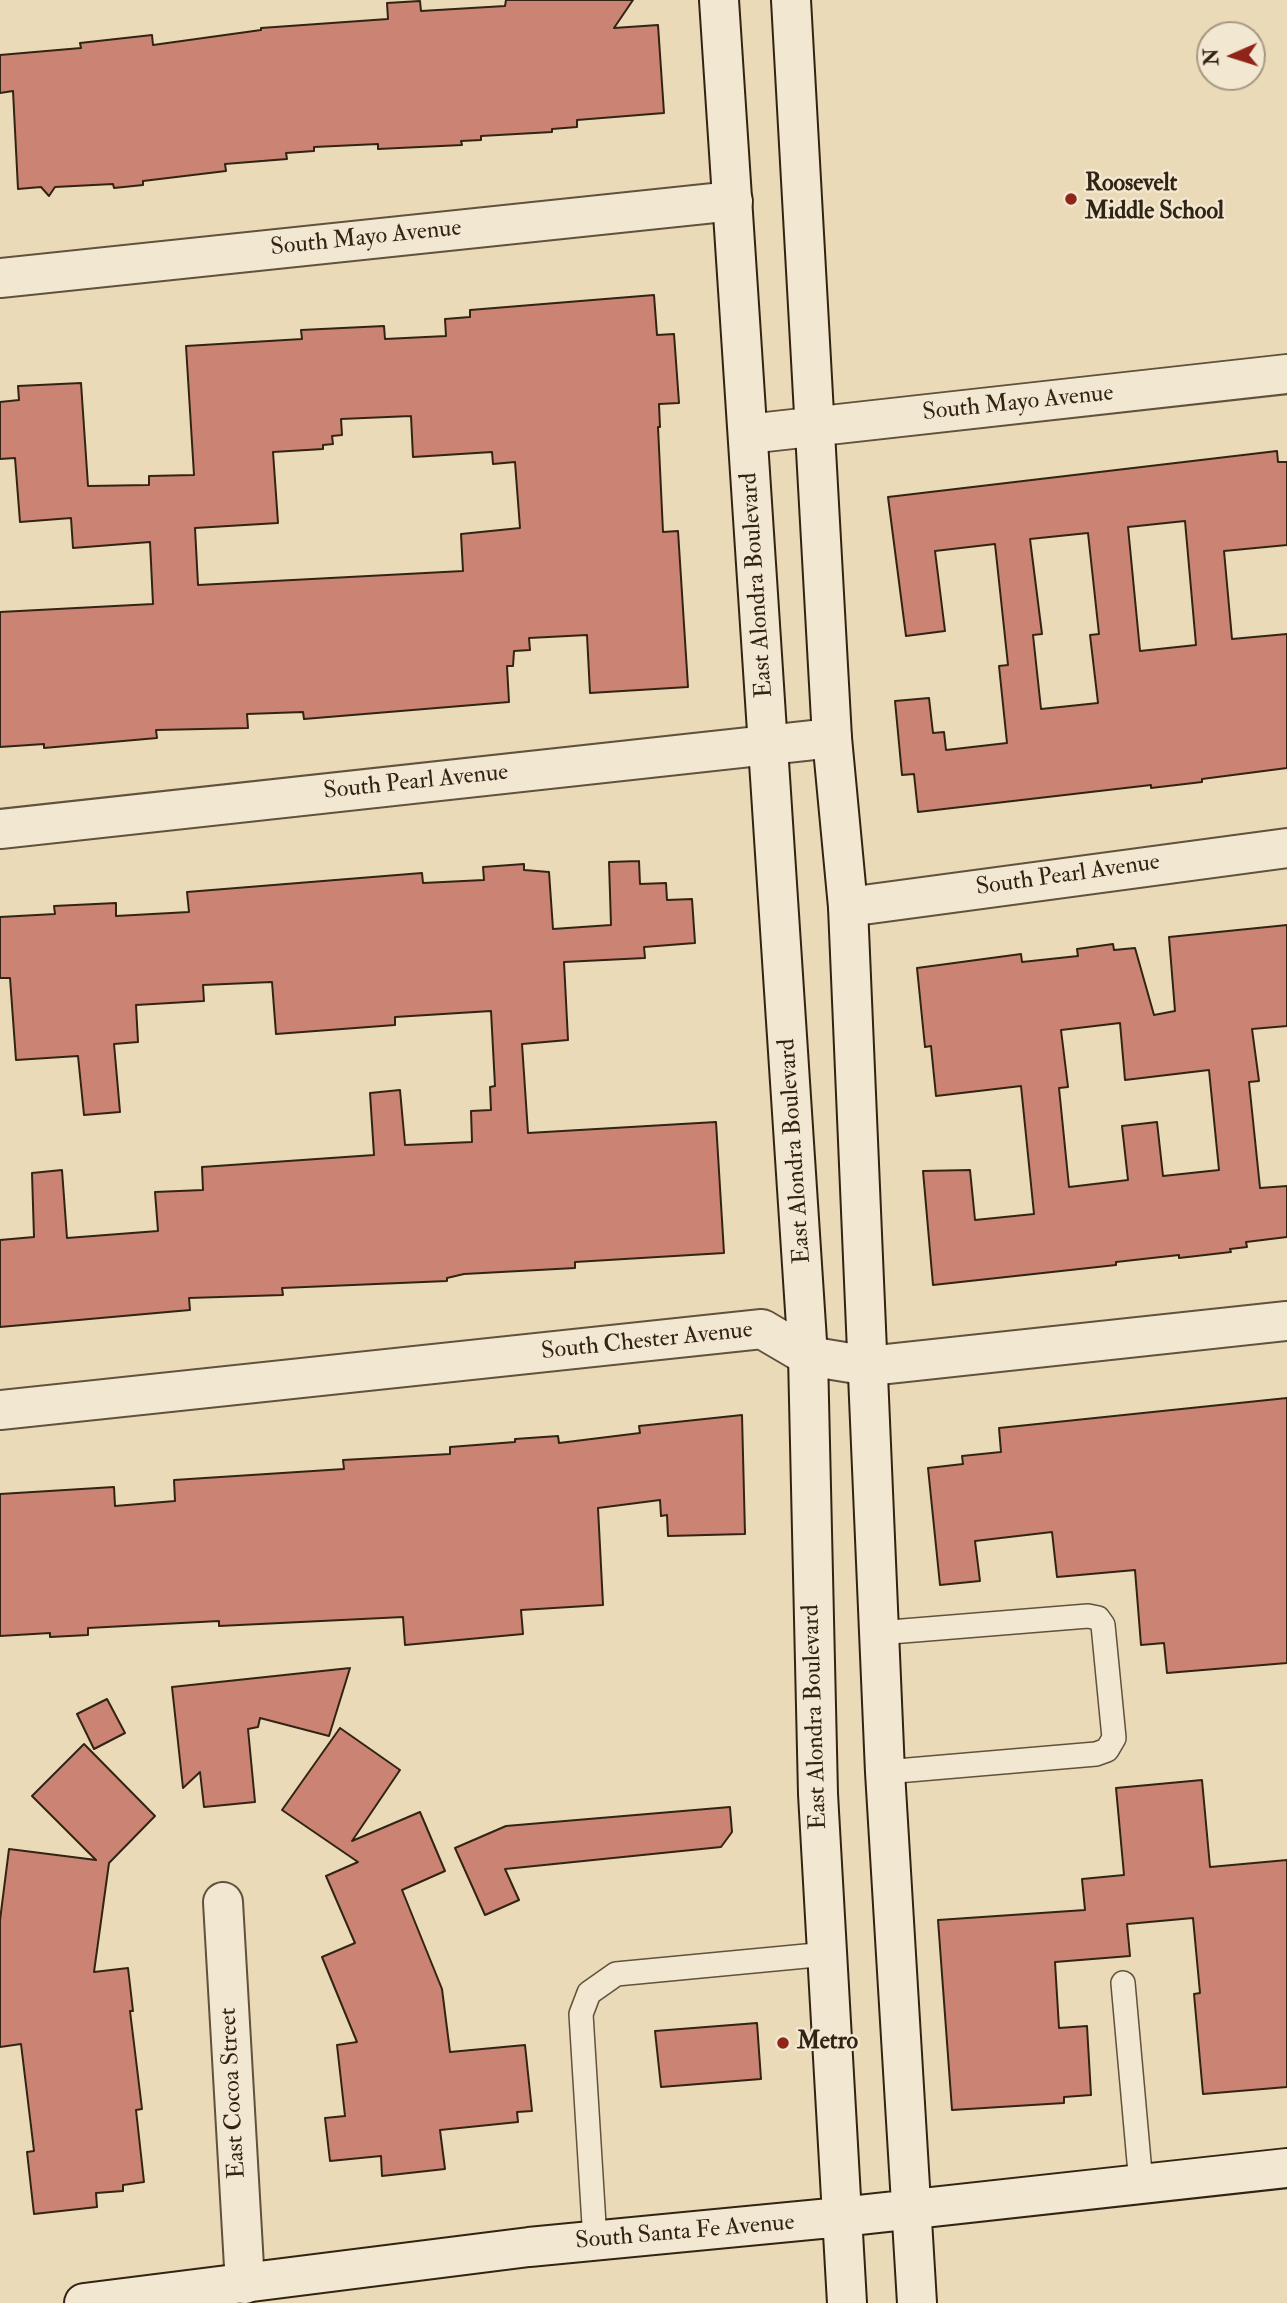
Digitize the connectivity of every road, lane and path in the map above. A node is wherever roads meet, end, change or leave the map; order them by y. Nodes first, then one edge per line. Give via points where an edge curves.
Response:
1 (719, 0) edge
2 (790, 0) edge
3 (733, 201) junction
4 (0, 278) edge
5 (1287, 374) edge
6 (814, 427) junction
7 (748, 434) junction
8 (832, 738) junction
9 (769, 744) junction
10 (0, 829) edge
11 (1287, 848) edge
12 (848, 907) junction
13 (1287, 1321) edge
14 (808, 1356) junction
15 (869, 1366) junction
16 (0, 1410) edge
17 (878, 1633) junction
18 (885, 1772) junction
19 (223, 1902) dead end
20 (827, 1954) junction
21 (1123, 1983) dead end
22 (1287, 2168) edge
23 (1141, 2185) junction
24 (912, 2210) junction
25 (841, 2217) junction
26 (595, 2241) junction
27 (245, 2284) junction
28 (177, 2298) edge
29 (84, 2303) edge
30 (847, 2303) edge
31 (917, 2303) edge

1 - 3 main road, East Alondra Boulevard
2 - 6 main road
3 - 4 main road, South Mayo Avenue
3 - 7 main road, East Alondra Boulevard
5 - 6 main road, South Mayo Avenue
6 - 7 main road, South Mayo Avenue
6 - 8 main road
7 - 9 main road, East Alondra Boulevard
8 - 9 main road, South Pearl Avenue
8 - 12 main road
9 - 10 main road, South Pearl Avenue
9 - 14 main road, East Alondra Boulevard
11 - 12 main road, South Pearl Avenue
12 - 15 main road
13 - 15 main road, South Chester Avenue
14 - 15 main road, South Chester Avenue
14 - 16 main road, South Chester Avenue via 762,1329
14 - 20 main road, East Alondra Boulevard via 814,1665
15 - 17 main road
17 - 18 main road
17 - 18 lane via 1098,1618 1103,1626 1114,1738 1107,1751 1096,1754
18 - 24 main road
19 - 27 main road, East Cocoa Street
20 - 25 main road, East Alondra Boulevard
20 - 26 lane via 616,1974 589,1993 581,2014
21 - 23 lane
22 - 23 main road, South Santa Fe Avenue
23 - 24 main road, South Santa Fe Avenue
24 - 25 main road, South Santa Fe Avenue
24 - 31 main road
25 - 26 main road, South Santa Fe Avenue
25 - 30 main road, East Alondra Boulevard
26 - 27 main road, South Santa Fe Avenue
27 - 28 main road, South Santa Fe Avenue
28 - 29 main road, South Santa Fe Avenue

